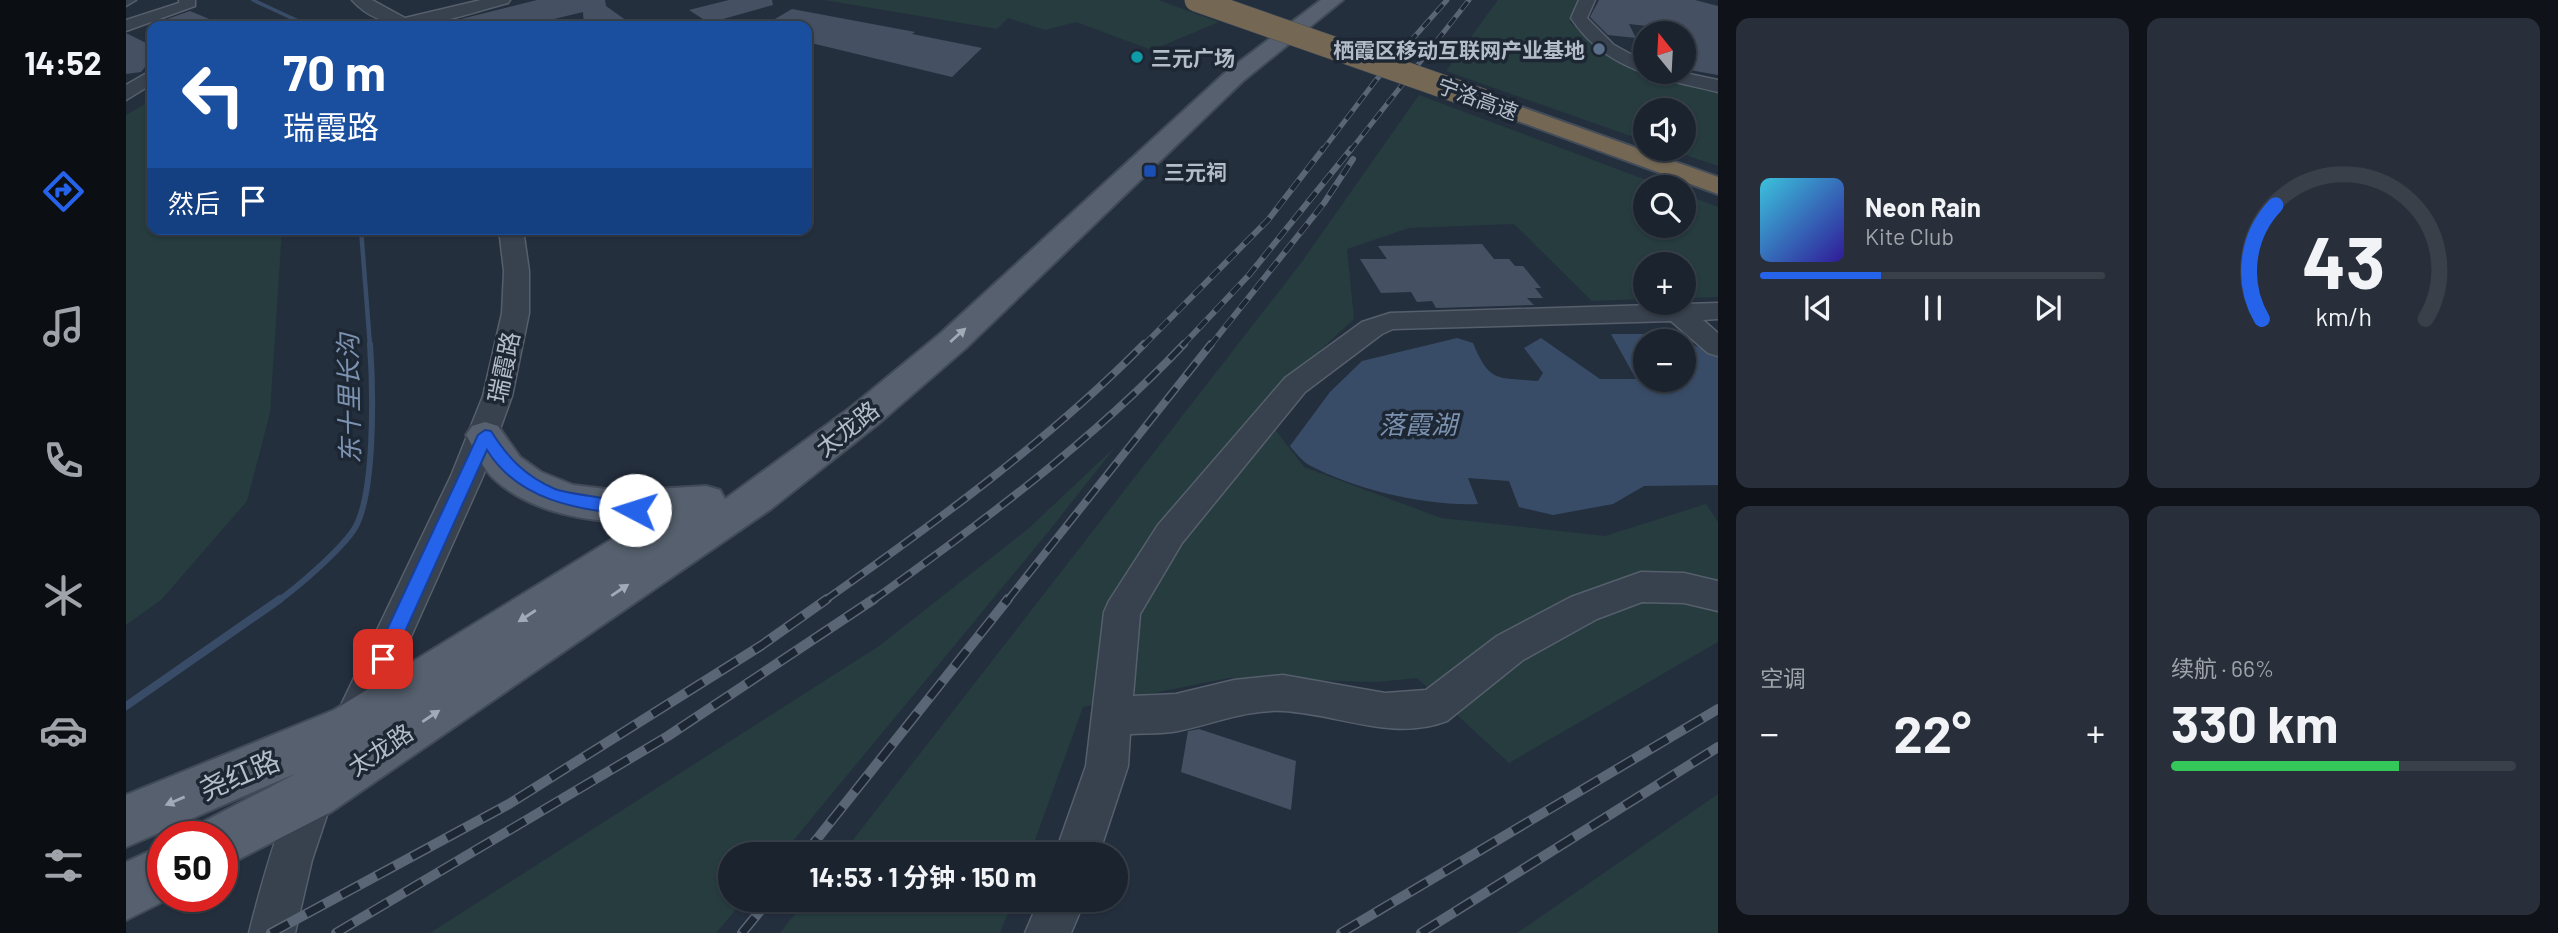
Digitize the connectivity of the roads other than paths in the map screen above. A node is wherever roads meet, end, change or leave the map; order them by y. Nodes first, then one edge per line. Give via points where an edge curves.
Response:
1 (187, 0) edge
2 (360, 0) edge
3 (502, 0) edge
4 (1196, 0) edge
5 (1219, 0) edge
6 (1311, 0) edge
7 (1334, 0) edge
8 (1587, 0) edge
9 (400, 21) edge
10 (418, 21) edge
11 (126, 26) edge
12 (147, 30) edge
13 (1633, 62) edge
14 (147, 79) edge
15 (1696, 81) edge
16 (1718, 86) edge
17 (126, 94) edge
18 (1488, 97) junction
19 (1718, 175) edge
20 (1718, 186) edge
21 (512, 235) edge
22 (1718, 311) edge
23 (1696, 312) edge
24 (1633, 314) edge
25 (1679, 315) edge
26 (1718, 347) edge
27 (485, 435) junction
28 (706, 501) junction
29 (1718, 596) edge
30 (1111, 716) junction
31 (351, 726) junction
32 (313, 794) junction
33 (126, 821) edge
34 (238, 834) edge
35 (1081, 842) edge
36 (147, 880) edge
37 (126, 891) edge
38 (1057, 912) edge
39 (272, 933) edge
40 (1048, 933) edge

1 - 11 street via 187,6
2 - 9 street
3 - 10 street
4 - 18 highway, 宁洛高速, bridge
5 - 18 highway, 宁洛高速
6 - 28 main road, 太龙路 via 1217,70 906,350 790,446
32 -> 7 main road, 太龙路 via 757,498 864,416 954,340 1236,76
8 - 13 street via 1579,18 1586,30
11 - 12 street
14 - 17 street
15 - 16 street
18 - 19 highway, 宁洛高速
18 - 20 highway, 宁洛高速
21 - 27 street, 瑞霞路 via 517,290 508,354
22 - 23 street
24 - 30 street via 1390,321 1372,328 1295,385 1170,534 1122,612
25 - 26 street
27 - 28 main road via 505,466 547,492 575,502 635,510
27 - 31 street, 瑞霞路
28 -> 31 main road, 太龙路
29 - 30 street via 1684,588 1641,587 1584,608 1510,648 1433,708 1385,711 1283,693 1234,698 1176,713
30 - 35 street via 1107,766
31 - 32 main road, 太龙路
31 -> 33 main road, 尧红路
32 - 34 main road, 尧红路
32 - 39 street, 太龙路
36 - 37 main road
38 - 40 street

